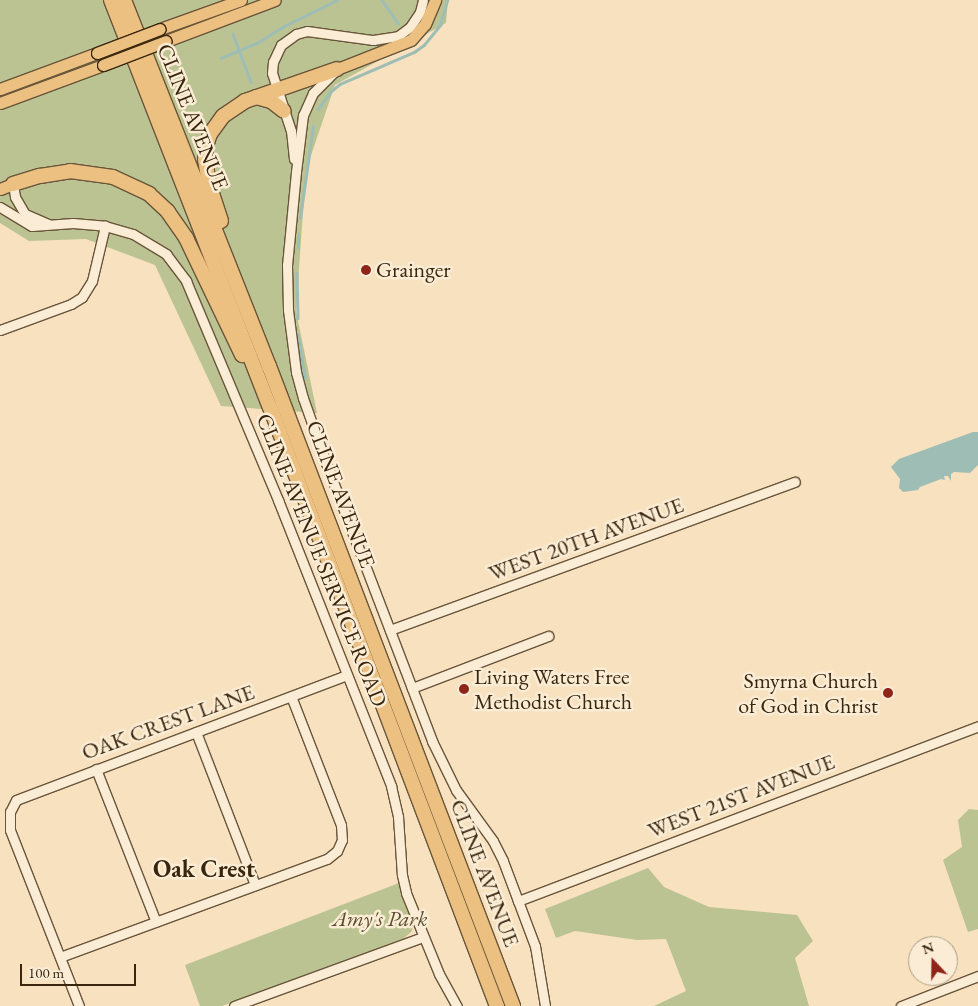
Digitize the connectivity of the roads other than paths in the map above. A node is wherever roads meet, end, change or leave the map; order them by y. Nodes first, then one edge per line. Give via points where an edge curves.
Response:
1 (111, 0) edge
2 (124, 0) edge
3 (241, 0) edge
4 (275, 0) edge
5 (423, 0) edge
6 (435, 0) edge
7 (337, 69) junction
8 (0, 89) edge
9 (277, 90) junction
10 (256, 97) junction
11 (0, 103) edge
12 (284, 111) junction
13 (296, 172) junction
14 (6, 187) edge
15 (0, 207) edge
16 (48, 224) junction
17 (106, 226) junction
18 (0, 330) edge
19 (269, 366) junction
20 (270, 407) junction
21 (795, 482) dead end
22 (390, 630) junction
23 (548, 636) dead end
24 (346, 675) junction
25 (412, 688) junction
26 (291, 696) junction
27 (978, 726) edge
28 (196, 732) junction
29 (96, 769) junction
30 (255, 885) junction
31 (518, 901) junction
32 (156, 922) junction
33 (423, 937) junction
34 (60, 957) junction
35 (978, 976) edge
36 (79, 1006) edge
37 (234, 1006) edge
38 (457, 1006) edge
39 (497, 1006) edge
40 (513, 1006) edge
41 (545, 1006) edge
42 (900, 1006) edge

1 - 20 highway, CLINE AVENUE
2 - 19 highway, CLINE AVENUE
3 - 8 main road, bridge
4 - 11 main road, bridge
5 - 9 street, CLINE AVENUE via 420,12 410,27 398,36 373,40 306,31 288,38 272,62
6 - 7 main road, CLINE AVENUE via 426,24 411,40
7 - 9 highway
7 - 13 street, CLINE AVENUE via 314,93 303,115
9 - 10 highway
9 - 12 street, CLINE AVENUE
10 - 12 highway via 271,101
10 - 19 highway via 223,116 210,134 205,160 209,184
12 - 13 street, CLINE AVENUE via 291,131
13 - 22 street, CLINE AVENUE via 287,274 296,372 302,398
14 - 16 street, CLINE AVENUE SERVICE ROAD via 25,214
14 - 20 highway via 70,171 114,177 149,194 168,212 186,238
15 - 16 street, CLINE AVENUE SERVICE ROAD via 32,226
16 - 17 street, CLINE AVENUE SERVICE ROAD
17 - 18 street via 92,281 82,297
17 - 24 street, CLINE AVENUE SERVICE ROAD via 133,234 155,246 178,268 186,281 278,500
19 - 40 highway, CLINE AVENUE
20 - 39 highway, CLINE AVENUE
21 - 22 street, WEST 20TH AVENUE
22 - 25 street, CLINE AVENUE
23 - 25 street
24 - 26 street, OAK CREST LANE
24 - 33 street, CLINE AVENUE SERVICE ROAD via 396,803 402,875
25 - 31 street, CLINE AVENUE via 449,777 495,844
26 - 28 street, OAK CREST LANE
26 - 30 street via 342,832 339,846 327,859
27 - 31 street, WEST 21ST AVENUE
28 - 29 street, OAK CREST LANE
28 - 30 street
29 - 32 street
29 - 34 street, OAK CREST LANE via 23,796 16,800 10,812 10,830
30 - 32 street
31 - 41 street, CLINE AVENUE via 537,953
32 - 34 street
33 - 37 street
33 - 38 street, CLINE AVENUE SERVICE ROAD via 445,988
34 - 36 street
35 - 42 street

